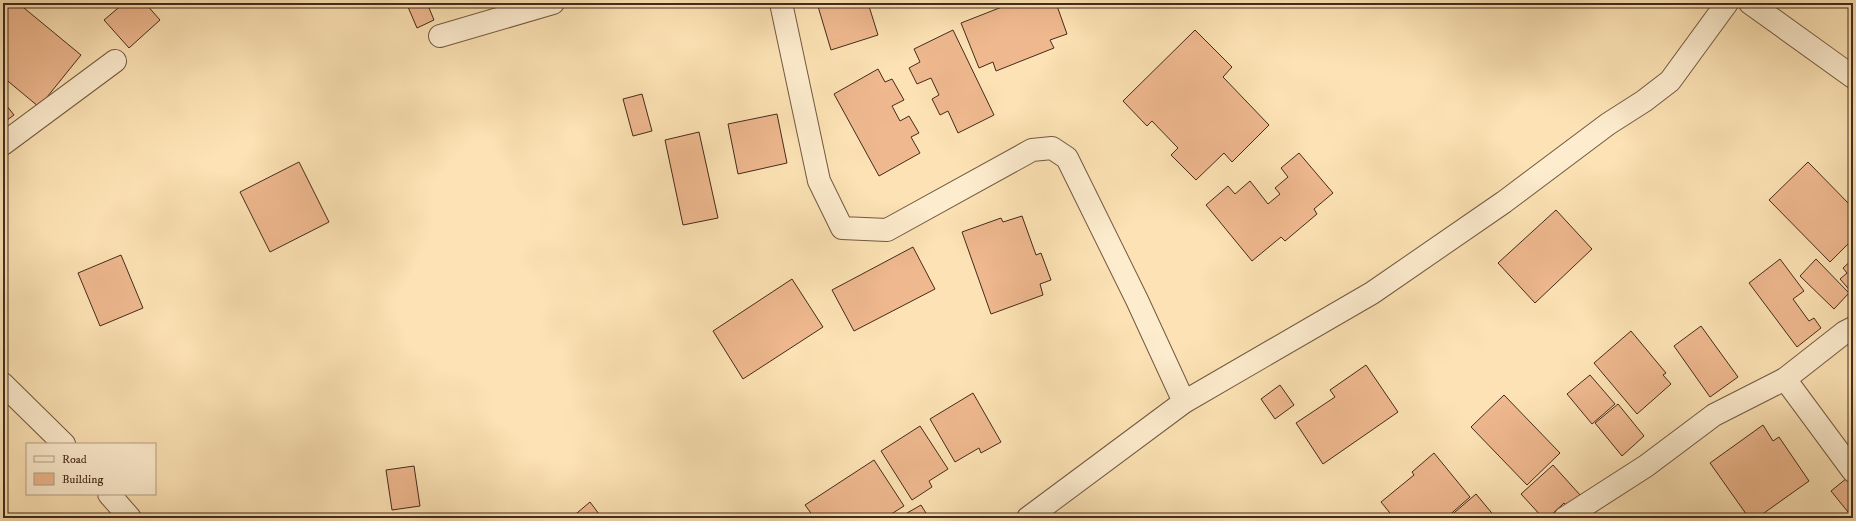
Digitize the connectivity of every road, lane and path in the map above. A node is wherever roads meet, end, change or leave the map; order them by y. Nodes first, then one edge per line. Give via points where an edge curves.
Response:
1 (553, 3) edge
2 (780, 3) edge
3 (1726, 3) edge
4 (1750, 3) edge
5 (440, 36) dead end
6 (115, 61) dead end
7 (1853, 77) edge
8 (3, 144) edge
9 (1853, 328) edge
10 (1785, 379) junction
11 (3, 384) edge
12 (1184, 402) junction
13 (63, 443) edge
14 (1853, 470) edge
15 (110, 495) edge
16 (130, 518) edge
17 (1028, 518) edge
18 (1565, 518) edge

1 - 5 street
2 - 12 street via 819,180 842,228 887,230 1032,150 1052,148 1067,158
3 - 12 street via 1670,81 1644,101 1372,293
4 - 7 street
6 - 8 street
9 - 10 street
10 - 14 street
10 - 18 street via 1714,415 1646,466
11 - 13 street
12 - 17 street
15 - 16 street

